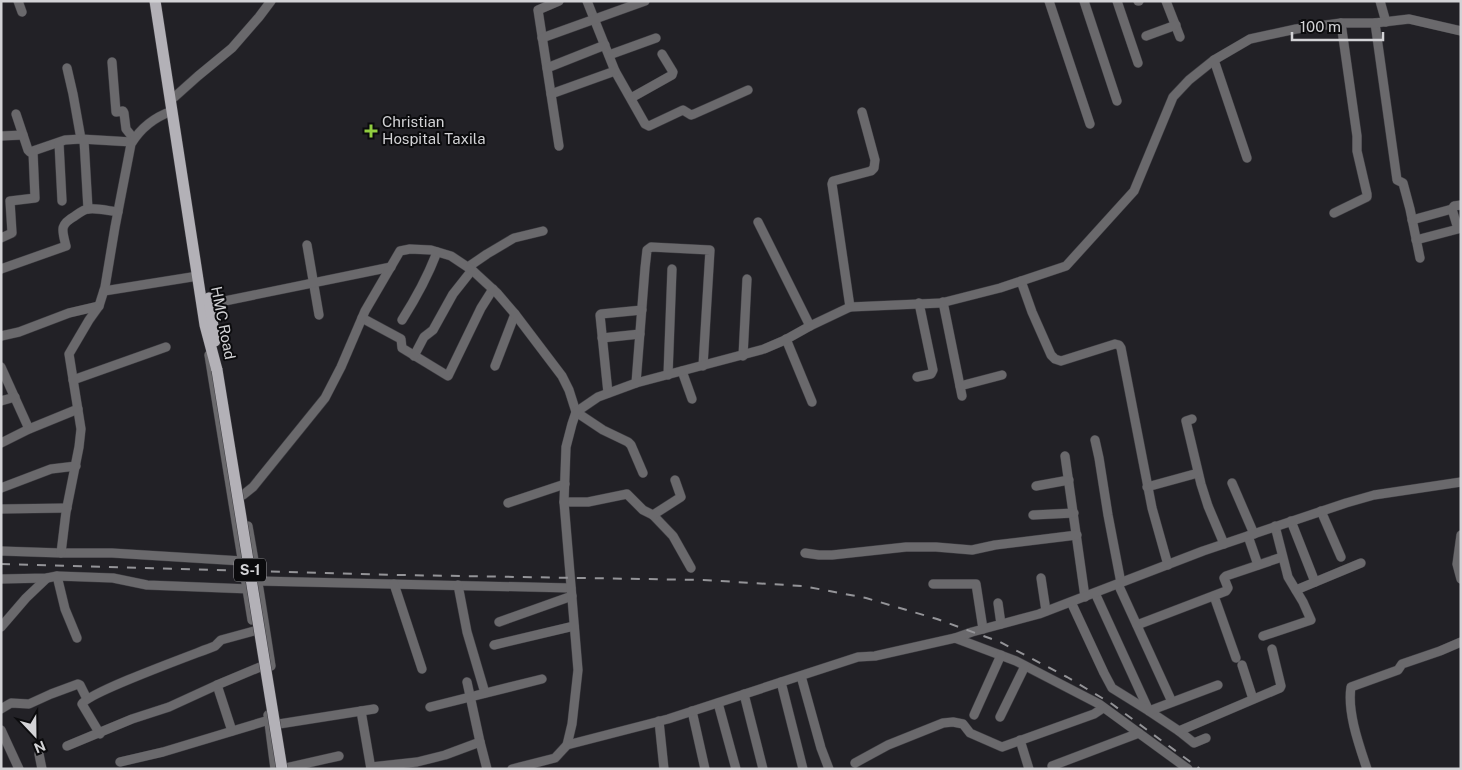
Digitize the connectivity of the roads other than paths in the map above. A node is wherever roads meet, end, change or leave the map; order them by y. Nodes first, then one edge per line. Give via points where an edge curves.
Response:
1 (155, 1) edge
2 (162, 1) edge
3 (271, 1) edge
4 (559, 1) edge
5 (587, 1) edge
6 (646, 1) edge
7 (1049, 1) edge
8 (1084, 1) edge
9 (1117, 1) edge
10 (1166, 1) edge
11 (1380, 1) edge
12 (594, 20) junction
13 (1386, 22) junction
14 (1341, 23) junction
15 (1375, 23) junction
16 (1176, 25) junction
17 (1461, 31) edge
18 (1146, 36) dead end
19 (1180, 37) dead end
20 (542, 38) junction
21 (656, 38) dead end
22 (605, 45) junction
23 (662, 54) dead end
24 (609, 55) junction
25 (1214, 60) junction
26 (112, 62) dead end
27 (1138, 63) dead end
28 (67, 68) dead end
29 (547, 68) junction
30 (615, 71) junction
31 (748, 90) dead end
32 (551, 94) junction
33 (631, 98) junction
34 (1117, 101) dead end
35 (173, 102) junction
36 (862, 112) dead end
37 (16, 114) dead end
38 (1090, 124) dead end
39 (23, 135) junction
40 (1, 136) edge
41 (83, 140) junction
42 (133, 141) junction
43 (59, 143) junction
44 (559, 146) dead end
45 (33, 152) junction
46 (1247, 158) dead end
47 (62, 201) dead end
48 (1456, 207) edge
49 (88, 209) junction
50 (118, 212) junction
51 (1334, 213) dead end
52 (1412, 220) junction
53 (758, 222) dead end
54 (543, 231) dead end
55 (1, 238) edge
56 (1416, 240) junction
57 (307, 245) dead end
58 (437, 252) junction
59 (1420, 258) dead end
60 (391, 267) junction
61 (1, 269) edge
62 (470, 269) junction
63 (672, 269) dead end
64 (198, 276) junction
65 (747, 279) dead end
66 (1021, 281) junction
67 (313, 282) junction
68 (493, 289) junction
69 (104, 291) junction
70 (943, 302) junction
71 (210, 304) junction
72 (918, 304) junction
73 (99, 306) junction
74 (850, 307) junction
75 (642, 310) junction
76 (515, 314) junction
77 (319, 315) dead end
78 (362, 318) junction
79 (402, 320) dead end
80 (209, 324) junction
81 (810, 326) junction
82 (640, 334) junction
83 (1, 336) edge
84 (602, 338) junction
85 (786, 339) junction
86 (166, 347) dead end
87 (414, 356) junction
88 (743, 356) junction
89 (495, 366) dead end
90 (704, 366) junction
91 (1, 368) edge
92 (682, 371) junction
93 (668, 375) junction
94 (1002, 375) dead end
95 (917, 376) dead end
96 (73, 380) junction
97 (636, 383) junction
98 (960, 386) junction
99 (608, 393) junction
100 (962, 396) dead end
101 (16, 397) junction
102 (692, 399) dead end
103 (1, 401) edge
104 (812, 402) dead end
105 (78, 409) junction
106 (576, 412) junction
107 (1192, 418) dead end
108 (29, 429) junction
109 (1095, 440) dead end
110 (1, 443) edge
111 (1066, 456) dead end
112 (76, 466) junction
113 (643, 473) dead end
114 (1198, 473) junction
115 (675, 480) dead end
116 (1069, 480) junction
117 (1461, 482) edge
118 (1232, 483) dead end
119 (565, 484) junction
120 (1036, 486) dead end
121 (1147, 487) junction
122 (1, 488) edge
123 (243, 495) junction
124 (564, 502) junction
125 (508, 503) dead end
126 (67, 508) junction
127 (1, 509) edge
128 (1321, 511) junction
129 (1074, 513) junction
130 (653, 515) junction
131 (1033, 515) dead end
132 (1291, 521) junction
133 (1275, 526) junction
134 (1077, 535) junction
135 (1251, 535) junction
136 (1461, 535) edge
137 (1224, 544) junction
138 (1460, 545) edge
139 (1, 551) edge
140 (61, 553) junction
141 (805, 553) dead end
142 (1282, 557) junction
143 (1341, 557) dead end
144 (242, 561) junction
145 (1361, 563) dead end
146 (1168, 565) junction
147 (1258, 565) junction
148 (691, 568) dead end
149 (57, 576) junction
150 (47, 578) junction
151 (1041, 578) dead end
152 (1, 579) edge
153 (1461, 579) edge
154 (1314, 582) junction
155 (394, 584) junction
156 (933, 584) dead end
157 (1119, 584) junction
158 (259, 585) junction
159 (458, 585) junction
160 (246, 588) junction
161 (1296, 590) junction
162 (571, 592) junction
163 (1094, 593) junction
164 (1214, 596) junction
165 (1085, 597) junction
166 (1071, 602) junction
167 (998, 603) dead end
168 (1046, 611) junction
169 (499, 622) dead end
170 (1001, 624) junction
171 (1137, 625) junction
172 (574, 626) junction
173 (1, 627) edge
174 (982, 629) junction
175 (254, 631) junction
176 (1263, 636) dead end
177 (77, 638) dead end
178 (955, 638) junction
179 (1461, 642) edge
180 (494, 645) dead end
181 (1272, 649) dead end
182 (1000, 655) junction
183 (1025, 666) junction
184 (260, 667) junction
185 (422, 669) dead end
186 (801, 676) junction
187 (542, 680) dead end
188 (467, 682) dead end
189 (781, 682) junction
190 (217, 685) junction
191 (1218, 685) dead end
192 (485, 694) junction
193 (744, 694) junction
194 (471, 698) junction
195 (87, 699) junction
196 (1253, 699) junction
197 (1172, 702) junction
198 (718, 703) junction
199 (430, 707) dead end
200 (1, 708) edge
201 (1103, 708) junction
202 (374, 709) dead end
203 (360, 711) junction
204 (692, 711) junction
205 (1149, 711) junction
206 (974, 716) dead end
207 (1000, 717) dead end
208 (268, 720) junction
209 (660, 721) junction
210 (279, 724) junction
211 (1, 730) edge
212 (232, 731) junction
213 (1179, 731) junction
214 (1139, 733) junction
215 (100, 734) junction
216 (1206, 738) dead end
217 (1020, 740) junction
218 (480, 742) junction
219 (567, 745) junction
220 (68, 746) dead end
221 (38, 754) dead end
222 (339, 756) dead end
223 (120, 762) dead end
224 (855, 763) dead end
225 (1052, 766) dead end
226 (528, 767) edge
227 (284, 768) edge
228 (371, 768) edge
229 (19, 769) edge
230 (42, 769) edge
231 (275, 769) edge
232 (487, 769) edge
233 (512, 769) edge
234 (664, 769) edge
235 (705, 769) edge
236 (736, 769) edge
237 (763, 769) edge
238 (803, 769) edge
239 (829, 769) edge
240 (1029, 769) edge
241 (1188, 769) edge
242 (1367, 769) edge

1 - 35 main road, HMC Road / S-1
2 - 35 main road, HMC Road / S-1
3 - 35 street via 232,48
4 - 20 street via 538,10
5 - 12 street
6 - 12 street
7 - 38 street
8 - 34 street
9 - 27 street
10 - 16 street
11 - 13 street
12 - 20 street
12 - 22 street
13 - 15 street
13 - 17 street via 1408,19
14 - 15 street
14 - 25 street via 1250,39
14 - 51 street via 1357,151 1367,194
15 - 52 street via 1397,180 1403,183
16 - 18 street
16 - 19 street
20 - 29 street
21 - 24 street
22 - 24 street
22 - 29 street
23 - 33 street via 672,75
24 - 30 street
25 - 46 street
25 - 66 street via 1173,97 1134,191 1066,266
26 - 42 street via 116,112 123,111 126,129
28 - 41 street
29 - 32 street
30 - 32 street
30 - 33 street
31 - 33 street via 694,114 683,110 649,126 642,120
32 - 44 street
35 - 42 street
35 - 64 main road, HMC Road / S-1
35 - 71 main road, HMC Road / S-1
36 - 74 street via 875,160 874,168 832,184
37 - 39 street
39 - 40 street
39 - 45 street via 28,150
41 - 42 street
41 - 43 street
41 - 49 street
42 - 50 street
43 - 45 street
43 - 47 street
45 - 55 street via 35,198 10,201 12,233
48 - 52 street
48 - 56 street via 1458,229
49 - 50 street
49 - 61 street via 66,220 62,228 66,246
50 - 69 street
52 - 56 street
53 - 81 street
54 - 62 street via 514,238
56 - 59 street
57 - 67 street
58 - 60 street via 400,251
58 - 62 street via 451,256
58 - 79 street
60 - 67 street
60 - 78 street
62 - 68 street
62 - 87 street
63 - 93 street
64 - 69 street
64 - 80 main road, HMC Road / S-1
65 - 88 street
66 - 70 street
66 - 121 street via 1055,359 1061,361 1119,345
67 - 71 street
67 - 77 street
68 - 76 street
68 - 87 street via 448,376
69 - 73 street
70 - 72 street
70 - 98 street
71 - 80 main road, HMC Road / S-1
72 - 74 street
72 - 95 street via 933,370 932,374
73 - 83 street
73 - 96 street via 69,354
74 - 81 street
75 - 82 street
75 - 84 street via 600,315
75 - 90 street via 647,250 651,247 710,250
76 - 89 street
76 - 106 street via 562,376
78 - 87 street via 401,339 402,348
78 - 123 street via 325,398
80 - 123 street
80 - 144 street via 211,373
80 - 227 main road, HMC Road / S-1, bridge
81 - 85 street
82 - 84 street
82 - 97 street
84 - 99 street
85 - 88 street
85 - 104 street
86 - 96 street
88 - 90 street
90 - 92 street
91 - 101 street
92 - 93 street
92 - 102 street
93 - 97 street
94 - 98 street
96 - 105 street
97 - 99 street
98 - 100 street
99 - 106 street
101 - 103 street
101 - 108 street
105 - 108 street
105 - 112 street via 81,429
106 - 113 street via 632,445
106 - 119 street via 566,447
107 - 114 street via 1186,421
108 - 110 street
109 - 157 street
111 - 116 street
112 - 122 street via 51,469
112 - 126 street
114 - 121 street
114 - 137 street
115 - 130 street via 681,497
116 - 120 street
116 - 129 street
117 - 128 street via 1374,495
118 - 135 street
119 - 124 street
119 - 125 street
121 - 146 street
123 - 158 street
124 - 130 street via 588,502 627,494
124 - 162 street
126 - 127 street
126 - 140 street
128 - 132 street
128 - 143 street
129 - 131 street
129 - 134 street
130 - 148 street via 673,536
132 - 133 street
132 - 154 street
133 - 135 street
133 - 142 street
134 - 141 street via 972,550 906,547 832,555
134 - 165 street
135 - 137 street
135 - 147 street
136 - 138 street
137 - 146 street
138 - 153 street via 1457,564
139 - 140 street
140 - 144 street
142 - 147 street
142 - 161 street
144 - 160 street
145 - 154 street
146 - 157 street
147 - 164 street via 1226,576 1228,590
149 - 150 street
149 - 160 street via 113,578 147,585
149 - 177 street via 65,609
150 - 152 street
150 - 173 street
151 - 168 street
154 - 161 street
155 - 158 street
155 - 159 street
155 - 185 street
156 - 174 street via 976,584
157 - 163 street
157 - 171 street
158 - 160 street
158 - 210 street
159 - 162 street
159 - 192 street via 467,632
160 - 175 street
161 - 176 street via 1311,620
162 - 169 street
162 - 172 street
163 - 165 street
163 - 205 street
164 - 171 street
164 - 196 street
165 - 166 street
166 - 168 street
166 - 205 street via 1112,688
167 - 170 street
168 - 170 street
170 - 174 street
171 - 197 street
172 - 180 street
172 - 219 street via 578,670
174 - 178 street
175 - 184 street
175 - 195 street via 221,640 215,646
178 - 182 street
178 - 186 street via 858,658
179 - 242 street via 1351,687 1352,714
181 - 196 street via 1281,686
182 - 183 street
182 - 206 street
183 - 201 street
183 - 207 street
184 - 190 street
184 - 208 street
186 - 189 street
186 - 239 street
187 - 192 street
188 - 194 street
189 - 193 street
189 - 238 street
190 - 212 street
190 - 215 street
191 - 197 street
192 - 194 street
193 - 198 street
193 - 237 street
194 - 199 street
194 - 218 street
195 - 200 street via 78,684 29,704 11,704
195 - 215 street via 82,704
196 - 213 street
197 - 205 street
198 - 204 street
198 - 236 street
201 - 214 street
201 - 217 street
202 - 203 street
203 - 210 street
203 - 228 street
204 - 209 street
204 - 235 street
205 - 213 street
208 - 212 street
208 - 231 street
209 - 219 street
209 - 234 street
210 - 227 street
211 - 229 street
212 - 223 street
213 - 216 street via 1194,743
214 - 225 street
214 - 241 street
215 - 220 street
217 - 224 street via 1002,746 970,733 963,724 944,722
217 - 240 street
218 - 228 street via 416,762
218 - 232 street
219 - 226 street via 555,758
221 - 230 street
222 - 227 street
226 - 233 street

